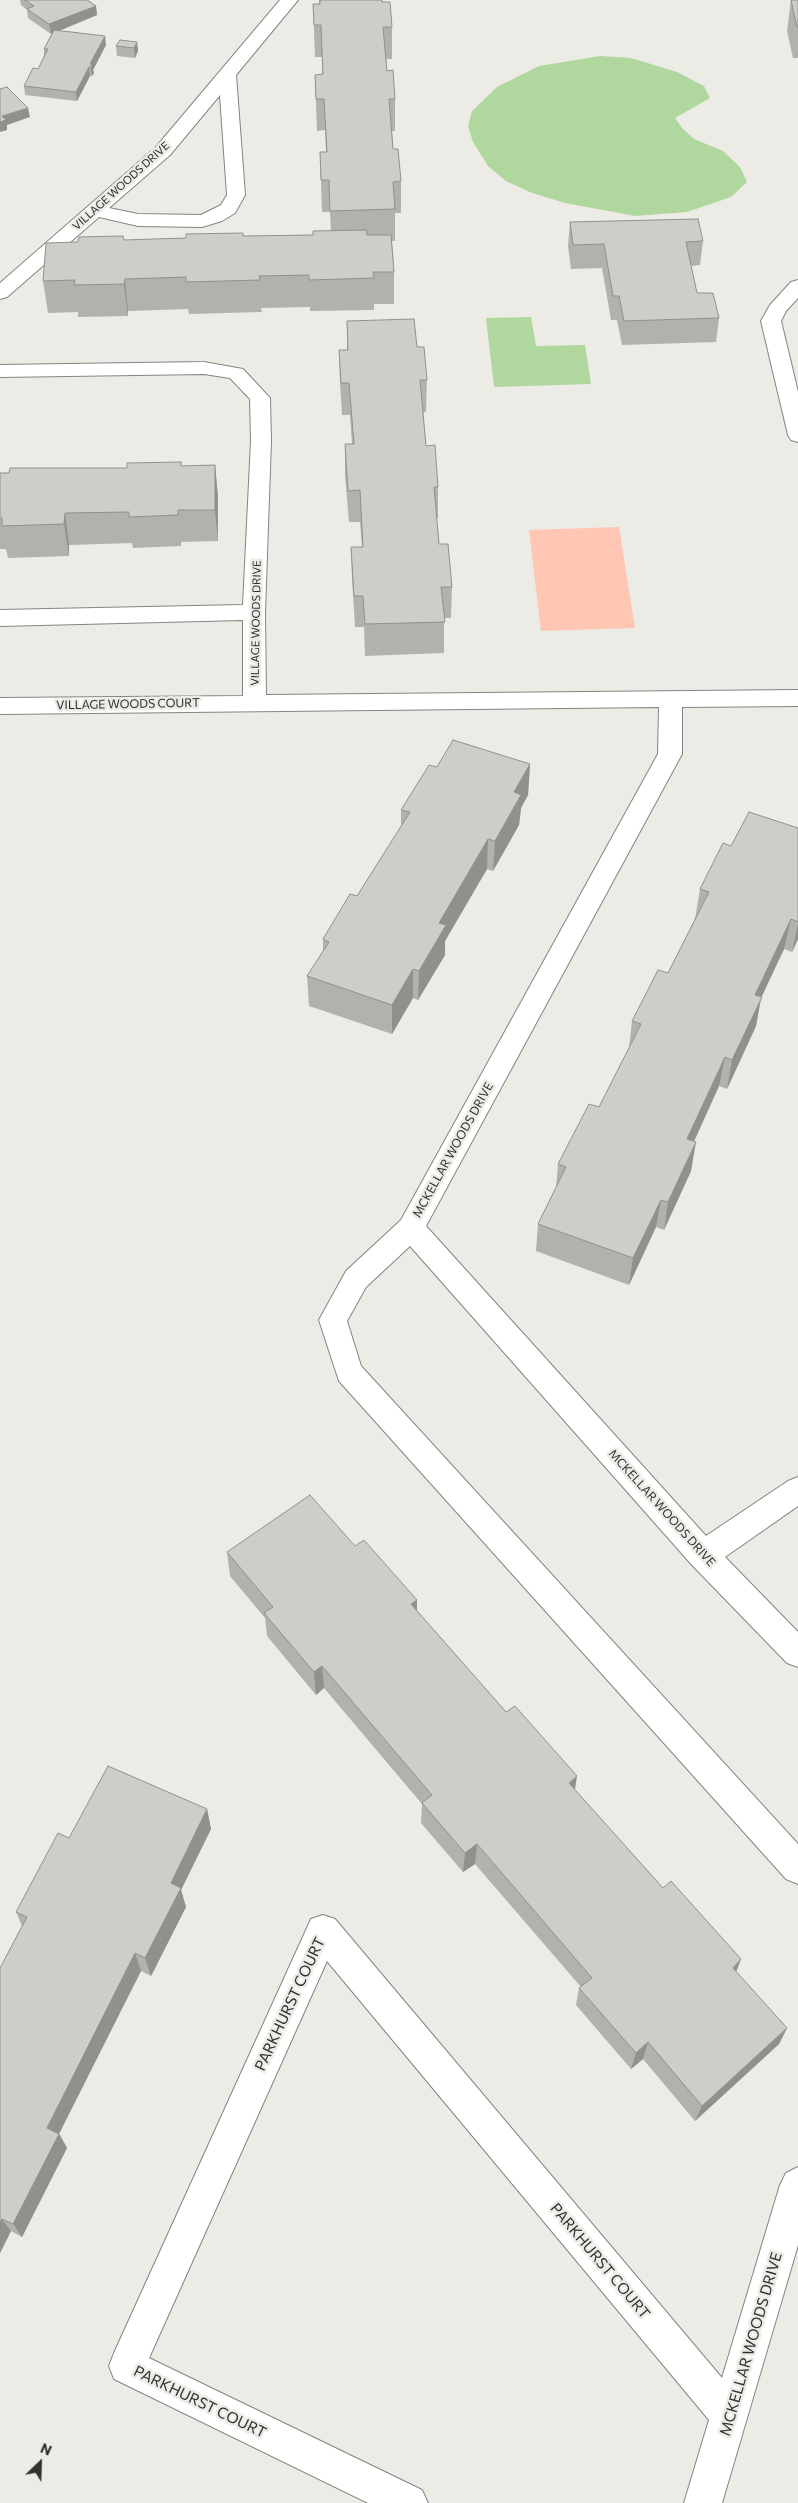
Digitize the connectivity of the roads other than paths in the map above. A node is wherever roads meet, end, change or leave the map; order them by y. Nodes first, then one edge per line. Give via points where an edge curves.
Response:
1 (289, 0) edge
2 (227, 74) junction
3 (95, 210) junction
4 (798, 286) edge
5 (0, 293) edge
6 (798, 306) edge
7 (777, 309) junction
8 (0, 371) edge
9 (798, 435) edge
10 (254, 612) junction
11 (0, 618) edge
12 (798, 698) edge
13 (671, 699) junction
14 (256, 702) junction
15 (0, 706) edge
16 (411, 1228) junction
17 (798, 1490) edge
18 (704, 1555) junction
19 (798, 1653) edge
20 (798, 1868) edge
21 (798, 2185) edge
22 (730, 2416) junction
23 (409, 2503) edge
24 (703, 2503) edge

1 - 2 street, VILLAGE WOODS DRIVE
2 - 3 street, VILLAGE WOODS DRIVE via 163,151
2 - 3 street via 236,195 228,209 202,221 138,220
3 - 5 street, VILLAGE WOODS DRIVE
4 - 7 street
6 - 7 street
7 - 9 street via 771,320
8 - 10 street, VILLAGE WOODS DRIVE via 204,368 236,374 260,398
10 - 11 street
10 - 14 street, VILLAGE WOODS DRIVE
12 - 13 street
13 - 14 street, VILLAGE WOODS DRIVE
13 - 16 street, MCKELLAR WOODS DRIVE via 670,754
14 - 15 street, VILLAGE WOODS COURT
16 - 18 street, MCKELLAR WOODS DRIVE
16 - 20 street via 356,1279 333,1320 350,1372
17 - 18 street
18 - 19 street, MCKELLAR WOODS DRIVE
21 - 22 street, MCKELLAR WOODS DRIVE
22 - 23 street, PARKHURST COURT via 322,1931 127,2366
22 - 24 street, MCKELLAR WOODS DRIVE

